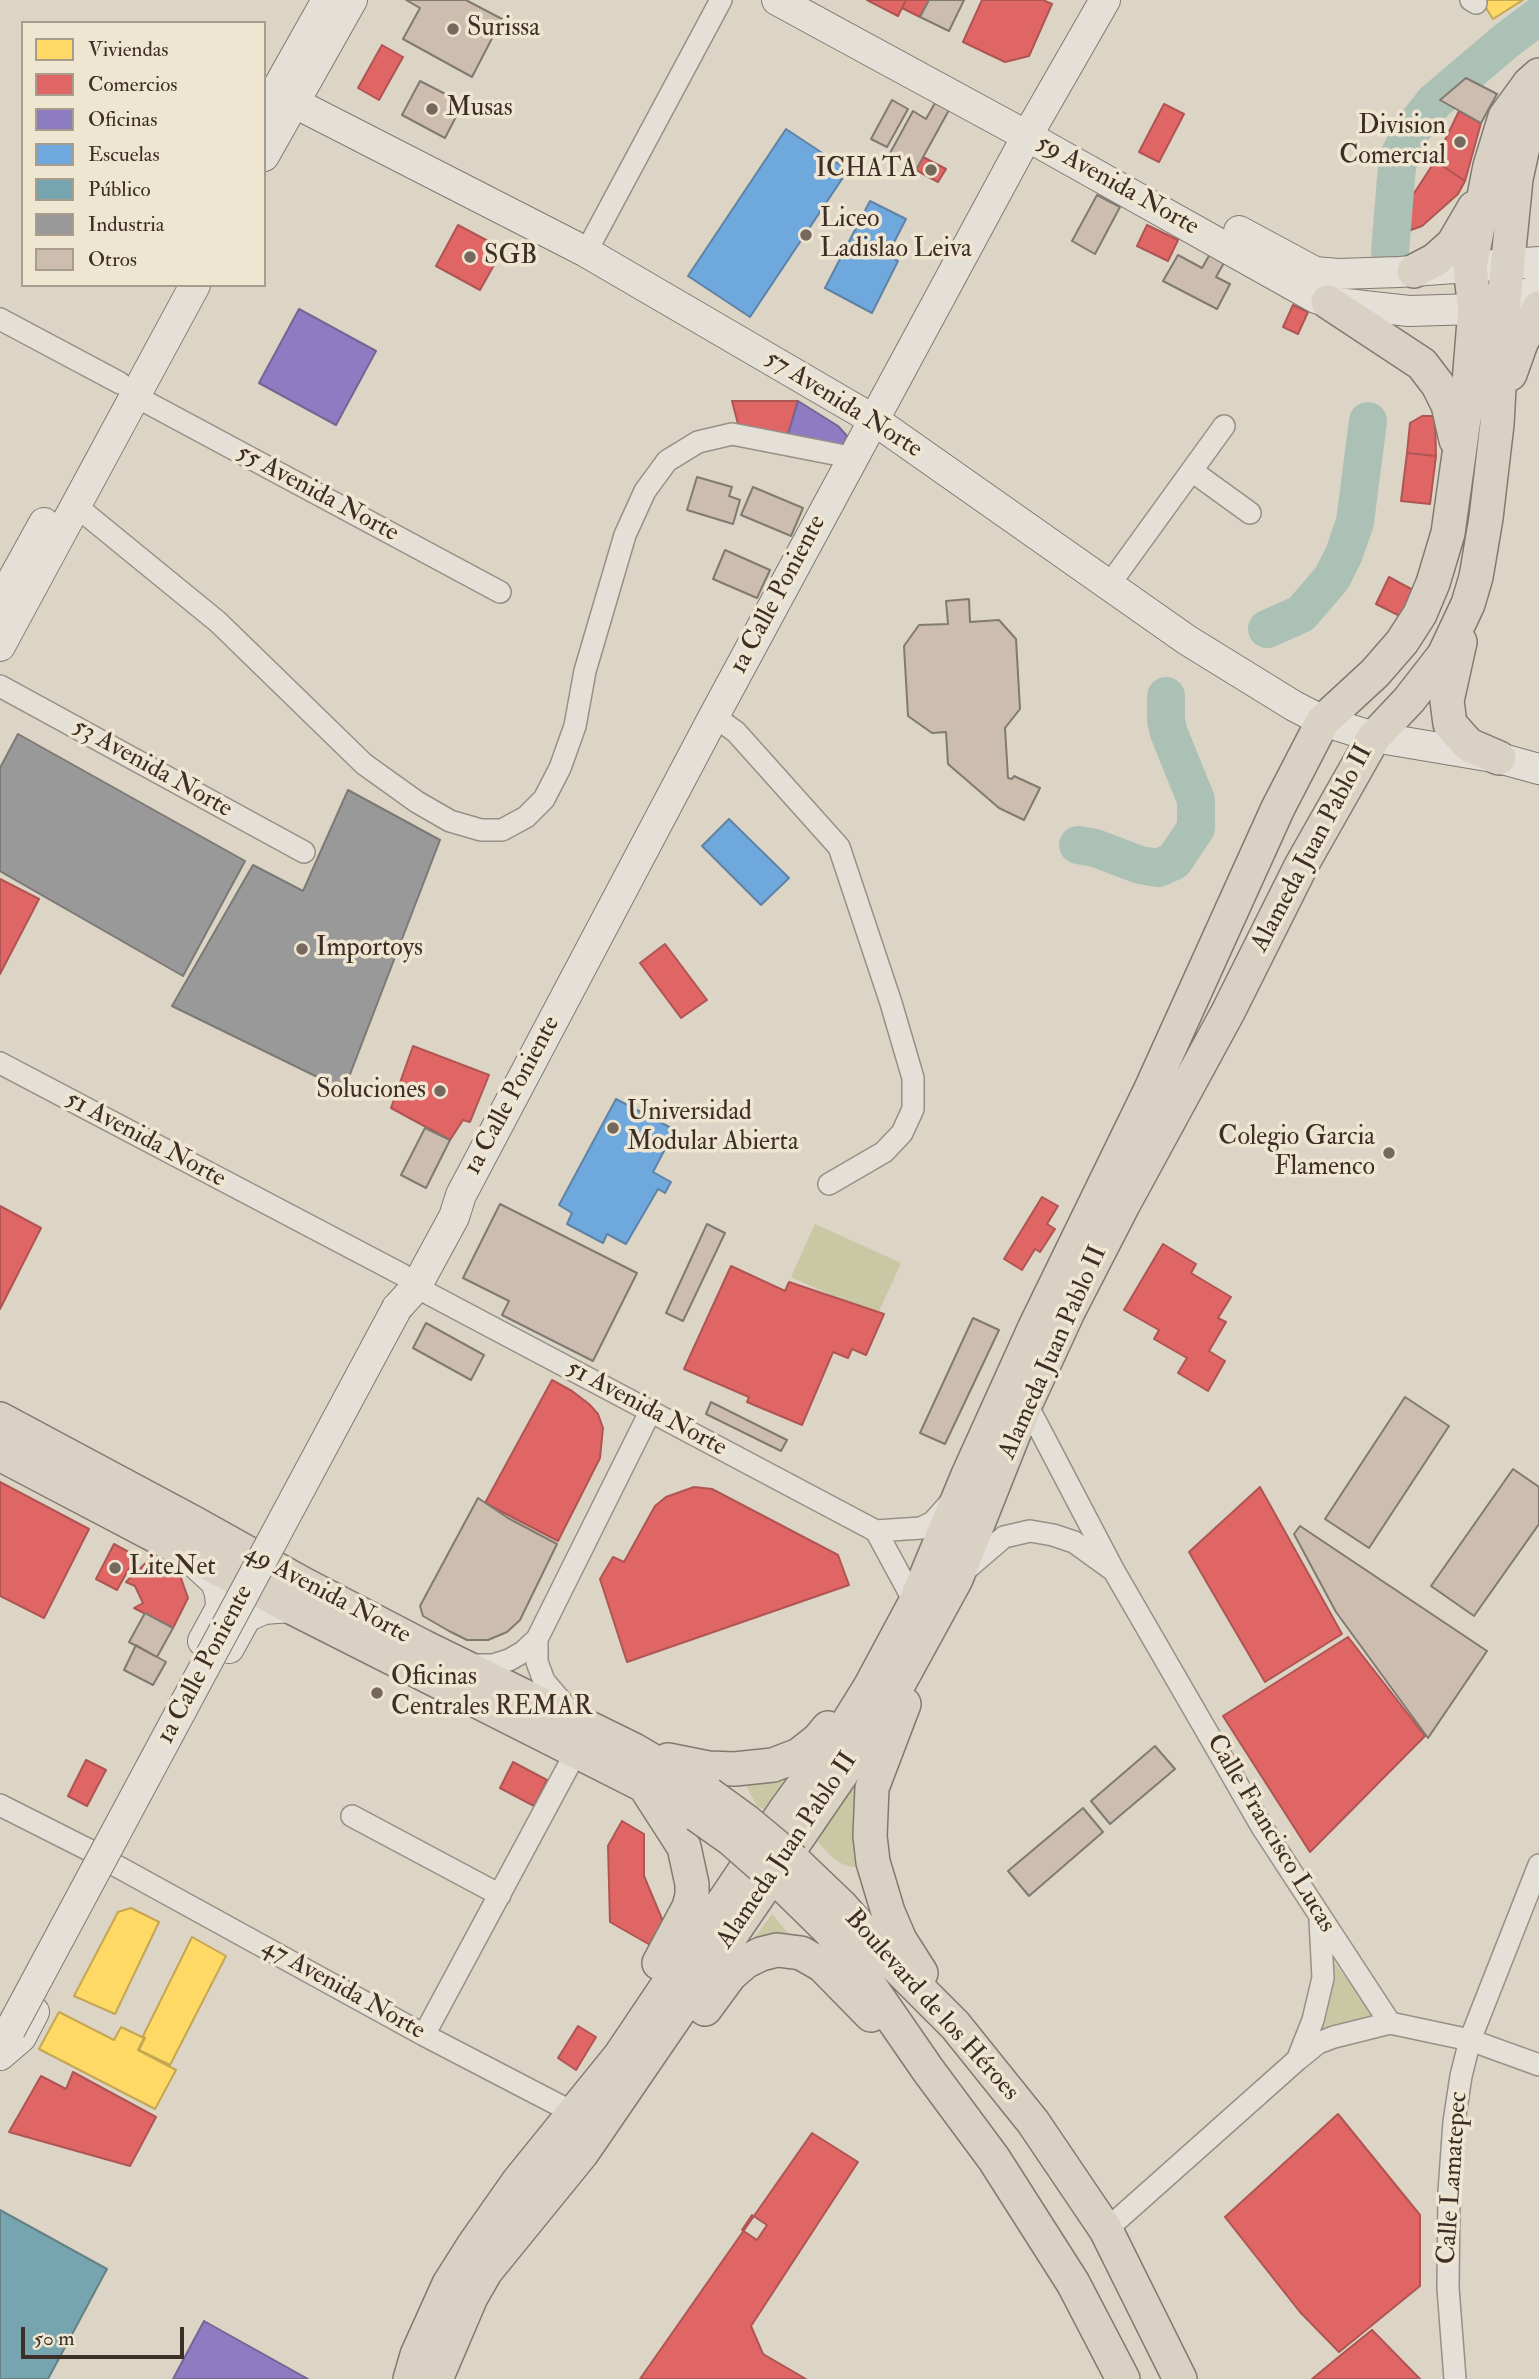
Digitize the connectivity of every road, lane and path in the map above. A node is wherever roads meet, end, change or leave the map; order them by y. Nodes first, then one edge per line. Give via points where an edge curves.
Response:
1 (327, 0) edge
2 (352, 0) edge
3 (721, 0) edge
4 (777, 0) edge
5 (811, 0) edge
6 (1105, 0) edge
7 (1539, 75) edge
8 (293, 103) junction
9 (266, 108) edge
10 (1539, 113) edge
11 (1031, 128) junction
12 (266, 152) edge
13 (1503, 173) junction
14 (1539, 206) edge
15 (586, 252) junction
16 (1524, 262) edge
17 (1470, 267) junction
18 (1414, 271) junction
19 (171, 287) edge
20 (194, 287) edge
21 (1539, 290) edge
22 (1328, 302) junction
23 (1490, 304) junction
24 (1539, 309) edge
25 (0, 318) edge
26 (127, 390) junction
27 (874, 420) junction
28 (1497, 424) junction
29 (1224, 426) dead end
30 (1460, 454) junction
31 (855, 458) junction
32 (1192, 471) junction
33 (76, 506) junction
34 (1250, 513) dead end
35 (1109, 585) junction
36 (500, 592) dead end
37 (0, 603) edge
38 (1468, 604) junction
39 (0, 646) edge
40 (0, 687) edge
41 (714, 716) junction
42 (1324, 721) junction
43 (1374, 737) junction
44 (1499, 758) junction
45 (1539, 769) edge
46 (304, 852) dead end
47 (0, 1063) edge
48 (829, 1184) dead end
49 (405, 1290) junction
50 (1026, 1403) junction
51 (650, 1412) junction
52 (0, 1419) edge
53 (0, 1454) edge
54 (962, 1489) junction
55 (876, 1531) junction
56 (189, 1537) junction
57 (273, 1539) junction
58 (1114, 1571) junction
59 (956, 1578) junction
60 (297, 1595) junction
61 (915, 1603) junction
62 (233, 1612) junction
63 (537, 1639) junction
64 (462, 1665) junction
65 (586, 1742) junction
66 (634, 1750) junction
67 (645, 1786) junction
68 (0, 1805) edge
69 (703, 1805) junction
70 (352, 1816) dead end
71 (102, 1858) junction
72 (1539, 1866) edge
73 (787, 1871) joint
74 (499, 1895) junction
75 (1320, 1919) junction
76 (865, 1953) junction
77 (1390, 2023) junction
78 (955, 2025) junction
79 (424, 2035) junction
80 (2, 2038) edge
81 (1470, 2040) junction
82 (1297, 2060) junction
83 (1539, 2065) edge
84 (928, 2070) junction
85 (595, 2087) junction
86 (574, 2113) junction
87 (582, 2153) junction
88 (1107, 2230) junction
89 (410, 2379) edge
90 (436, 2379) edge
91 (1123, 2379) edge
92 (1180, 2379) edge
93 (1455, 2379) edge

1 - 9 street
2 - 8 street
3 - 15 street
4 - 11 street, 59 Avenida Norte
5 - 11 street, 59 Avenida Norte
6 - 11 street, 1a Calle Poniente
7 - 13 main road via 1505,117
8 - 12 street
8 - 15 street, 57 Avenida Norte
10 - 13 main road
11 - 18 street, 59 Avenida Norte via 1315,272
11 - 22 street, 59 Avenida Norte
11 - 27 street, 1a Calle Poniente
13 - 14 main road
13 - 16 main road, Alameda Juan Pablo II
13 - 17 main road, Alameda Juan Pablo II
13 - 18 main road via 1453,244
15 - 27 street, 57 Avenida Norte
16 - 17 street, 59 Avenida Norte
16 - 23 main road, Alameda Juan Pablo II
17 - 18 street, 59 Avenida Norte
17 - 23 main road, Alameda Juan Pablo II
19 - 26 street
20 - 26 street
21 - 23 street, 59 Avenida Norte
22 - 23 street, 59 Avenida Norte via 1409,311
22 - 30 main road via 1422,364 1448,405
23 - 28 main road, Alameda Juan Pablo II
23 - 30 main road, Alameda Juan Pablo II via 1469,383
24 - 28 main road via 1510,372
25 - 26 street, 55 Avenida Norte
26 - 33 street
26 - 36 street, 55 Avenida Norte
26 - 37 street
27 - 31 street, 1a Calle Poniente
27 - 35 street, 57 Avenida Norte
28 - 38 main road, Alameda Juan Pablo II via 1486,518
29 - 32 street
30 - 42 main road, Alameda Juan Pablo II via 1448,533 1420,614 1375,673
31 - 33 street via 732,434 698,442 667,461 645,491 625,535 560,768 544,799 526,817 502,830 481,830 450,821 364,764 218,622
31 - 41 street, 1a Calle Poniente
32 - 34 street
32 - 35 street
33 - 39 street
35 - 42 street, 57 Avenida Norte via 1186,640
38 - 43 main road, Alameda Juan Pablo II via 1444,655
38 - 44 main road via 1447,701 1450,724 1469,745
40 - 46 street, 53 Avenida Norte
41 - 48 street via 736,732 839,847 913,1078 913,1109 902,1133 884,1152
41 - 49 street, 1a Calle Poniente via 461,1195 454,1217
42 - 43 street, 57 Avenida Norte
42 - 54 main road, Alameda Juan Pablo II via 1279,807
43 - 44 street, 57 Avenida Norte
43 - 50 main road, Alameda Juan Pablo II via 1123,1205
44 - 45 street, 57 Avenida Norte
47 - 49 street, 51 Avenida Norte
49 - 51 street, 51 Avenida Norte
49 - 57 street, 1a Calle Poniente via 408,1314
49 - 80 street, 1a Calle Poniente, bridge
50 - 58 street, Calle Francisco Lucas
50 - 59 main road, Alameda Juan Pablo II
51 - 55 street, 51 Avenida Norte
51 - 63 street
52 - 56 main road, 49 Avenida Norte
53 - 56 main road, 49 Avenida Norte
54 - 55 street via 933,1522 921,1528
54 - 61 main road, Alameda Juan Pablo II
55 - 61 street
56 - 57 street
56 - 60 main road, 49 Avenida Norte
56 - 62 street, 1a Calle Poniente
57 - 60 street, 1a Calle Poniente
58 - 59 street, Calle Francisco Lucas via 1074,1542 1030,1531 1004,1537
58 - 75 street, Calle Francisco Lucas
59 - 78 main road via 872,1788 869,1818 873,1862 888,1912 900,1940
59 - 87 main road, Alameda Juan Pablo II via 881,1716
60 - 62 street, 1a Calle Poniente via 264,1609
60 - 64 main road, 49 Avenida Norte
60 - 65 main road, 49 Avenida Norte
61 - 66 main road via 818,1740 799,1755 773,1765 735,1769 696,1766
61 - 85 main road, Alameda Juan Pablo II via 844,1729
62 - 71 street, 1a Calle Poniente
63 - 64 street via 509,1660
63 - 65 street via 537,1662 544,1681
64 - 65 main road, 49 Avenida Norte
65 - 66 main road, 49 Avenida Norte
65 - 67 main road, 49 Avenida Norte
65 - 74 street
66 - 69 main road, 49 Avenida Norte via 673,1770
67 - 69 main road, 49 Avenida Norte
67 - 85 main road via 684,1847 692,1895
68 - 71 street, 47 Avenida Norte
69 - 73 main road, 49 Avenida Norte, bridge via 731,1839
70 - 74 street
71 - 79 street, 47 Avenida Norte
71 - 80 street, 1a Calle Poniente via 21,2037
72 - 81 street, Calle Lamatepec
73 - 76 main road, Boulevard de los Héroes via 830,1931
74 - 79 street
75 - 77 street, Calle Francisco Lucas
75 - 82 street via 1323,1978
76 - 78 main road, Boulevard de los Héroes
76 - 84 main road, Boulevard de los Héroes
77 - 81 street
77 - 82 street via 1318,2043
78 - 88 main road, Boulevard de los Héroes via 1033,2122
79 - 86 street, 47 Avenida Norte
81 - 83 street
81 - 93 street, Calle Lamatepec via 1454,2122 1449,2192 1448,2288
82 - 88 street
84 - 87 main road via 822,1965 801,1953 777,1950 745,1962 730,1975 630,2115
84 - 91 main road, Boulevard de los Héroes via 1048,2243
85 - 86 main road, Alameda Juan Pablo II
86 - 89 main road, Alameda Juan Pablo II via 518,2182 449,2284
87 - 90 main road, Alameda Juan Pablo II via 486,2271
88 - 92 main road, Boulevard de los Héroes

